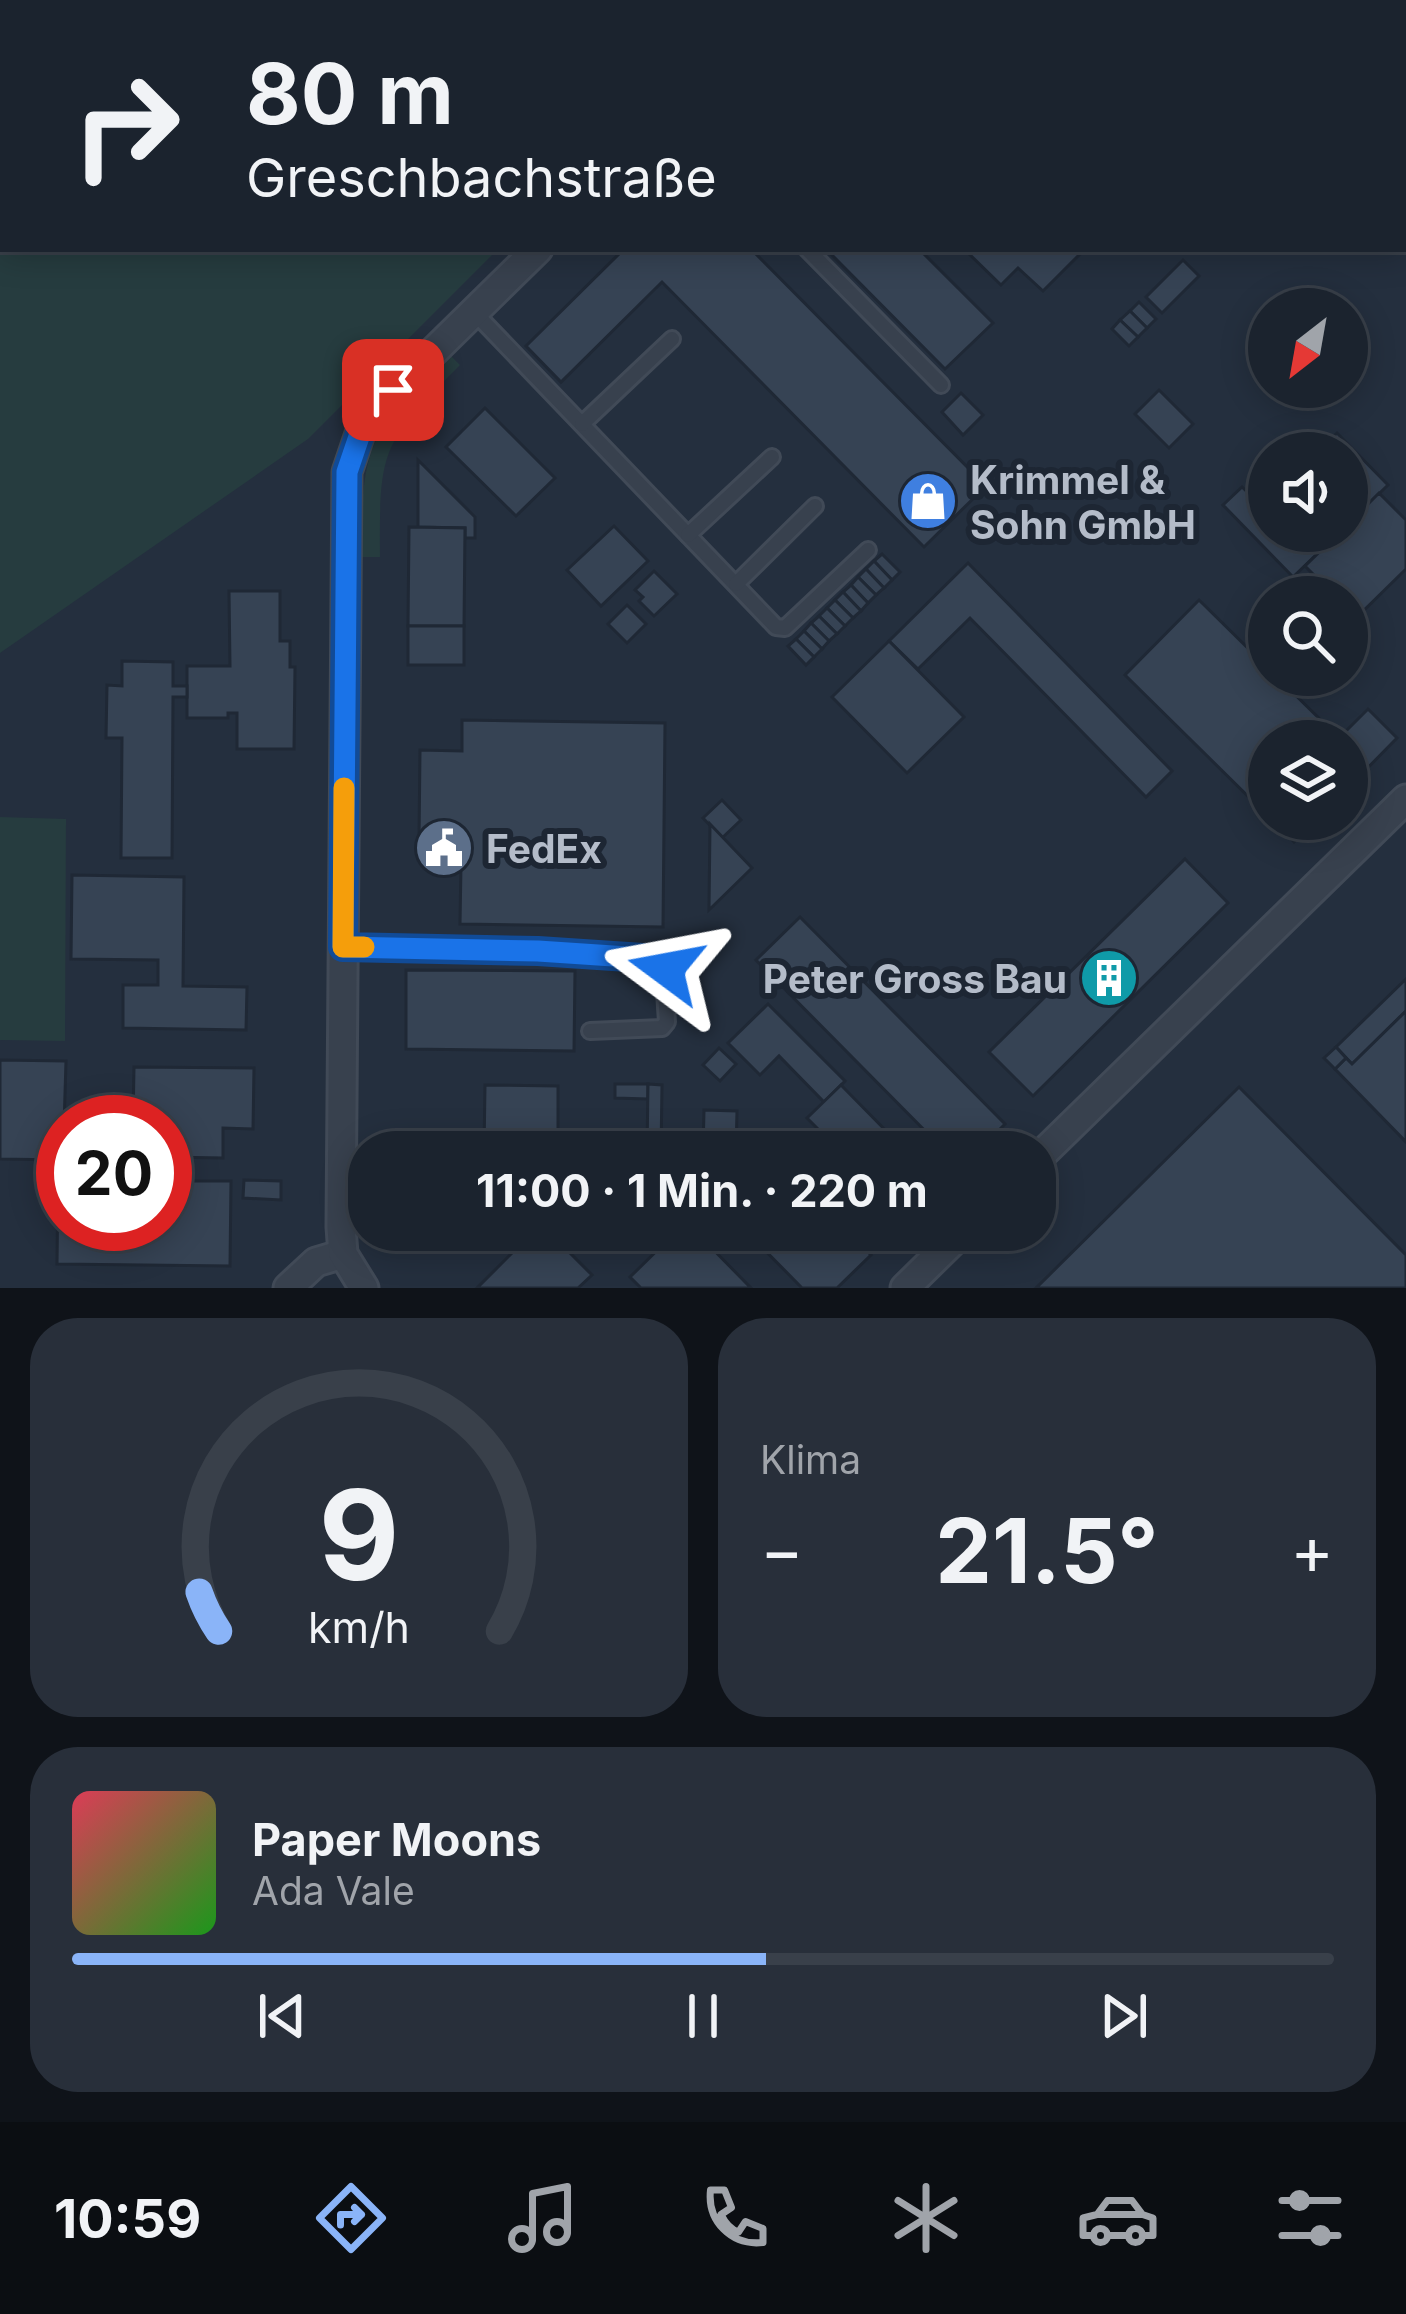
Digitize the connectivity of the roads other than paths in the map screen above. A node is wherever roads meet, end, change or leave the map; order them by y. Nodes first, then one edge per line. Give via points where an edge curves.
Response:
1 (535, 252) edge
2 (810, 252) edge
3 (474, 312) junction
4 (672, 339) dead end
5 (941, 385) dead end
6 (583, 424) junction
7 (772, 457) dead end
8 (815, 506) dead end
9 (688, 535) junction
10 (868, 550) dead end
11 (736, 584) junction
12 (1406, 799) edge
13 (343, 947) junction
14 (590, 1031) dead end
15 (1056, 1141) edge
16 (943, 1251) edge
17 (343, 1254) junction
18 (288, 1288) edge
19 (364, 1288) edge
20 (905, 1288) edge

1 - 3 street
2 - 5 lane
3 - 6 lane
3 - 13 street via 364,422 347,472
4 - 6 lane
6 - 9 lane
7 - 9 lane
8 - 11 lane
9 - 11 lane
10 - 11 lane via 785,628
12 - 15 street
13 - 14 lane via 663,961 662,1028
13 - 17 street
16 - 20 street
17 - 18 street via 316,1262
17 - 19 street

